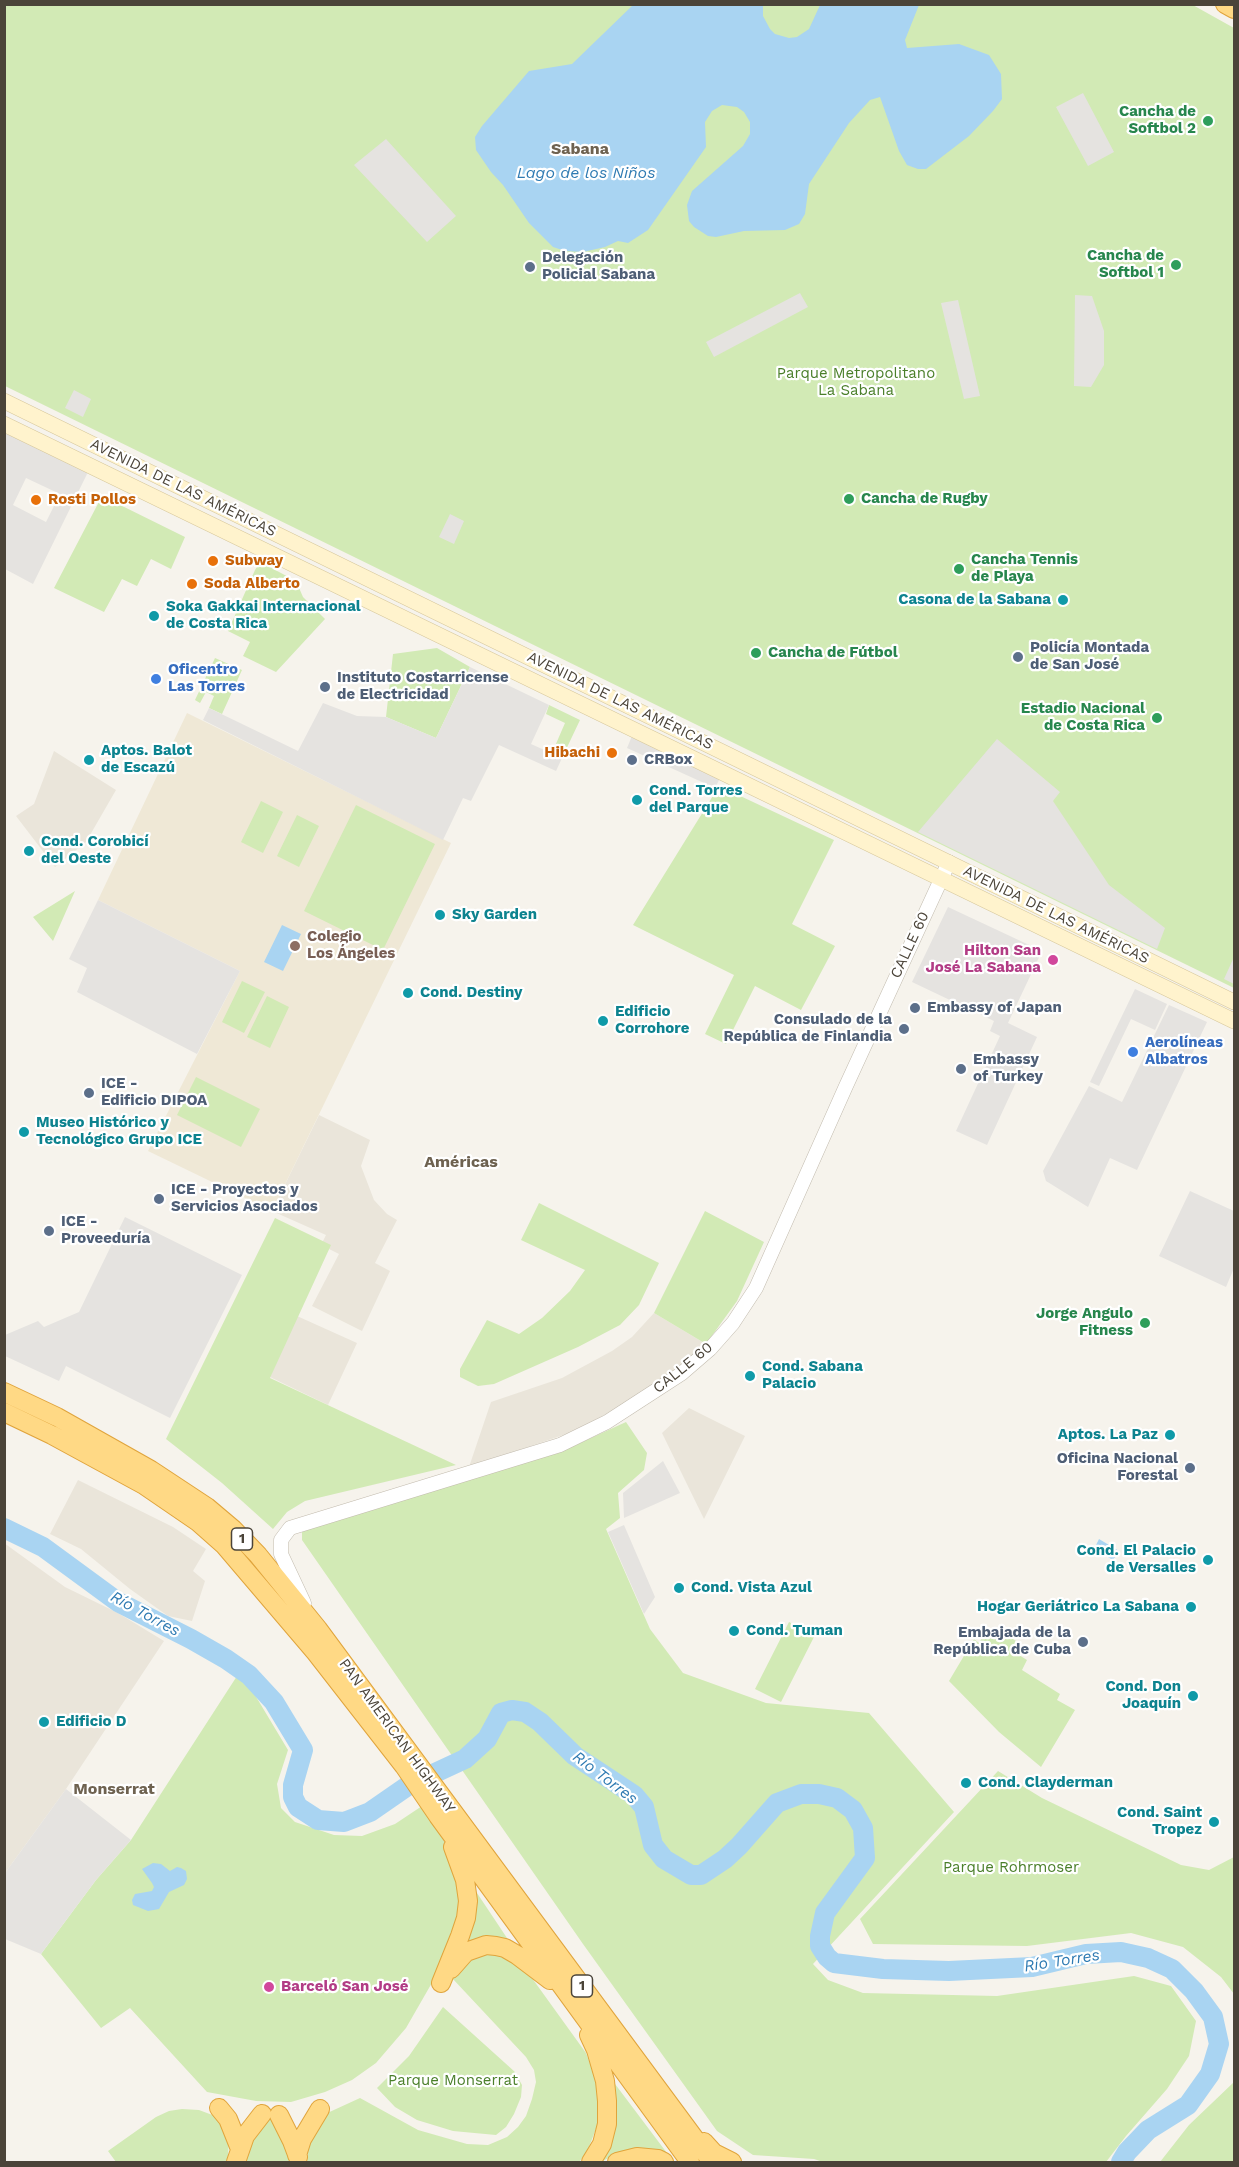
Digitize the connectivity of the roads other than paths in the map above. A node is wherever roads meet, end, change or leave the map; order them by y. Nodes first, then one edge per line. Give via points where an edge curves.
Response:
1 (1226, 4) edge
2 (1234, 9) edge
3 (4, 401) edge
4 (4, 424) edge
5 (949, 862) junction
6 (941, 879) junction
7 (1234, 1002) edge
8 (1234, 1021) edge
9 (4, 1392) edge
10 (4, 1412) edge
11 (318, 1629) junction
12 (409, 1763) junction
13 (445, 1817) junction
14 (572, 2000) junction
15 (219, 2108) dead end
16 (320, 2109) dead end
17 (679, 2117) junction
18 (238, 2156) edge
19 (298, 2159) edge
20 (591, 2163) edge
21 (617, 2163) edge
22 (664, 2163) edge
23 (690, 2163) edge
24 (712, 2163) edge
25 (732, 2163) edge

1 - 2 highway
3 - 5 main road, AVENIDA DE LAS AMÉRICAS
4 - 6 main road, AVENIDA DE LAS AMÉRICAS
5 - 6 street, CALLE 60
5 - 7 main road, AVENIDA DE LAS AMÉRICAS
6 - 8 main road, AVENIDA DE LAS AMÉRICAS
6 - 11 street, CALLE 60 via 756,1288 733,1323 681,1374 607,1422 560,1445 290,1528 281,1540 281,1554
9 - 11 highway, PAN AMERICAN HIGHWAY / 1 via 142,1465 207,1507 258,1555
10 - 12 highway, 1 via 144,1485 198,1522 224,1545
11 - 12 highway, PAN AMERICAN HIGHWAY / 1
12 - 13 highway, 1
13 - 14 highway, 1
13 - 14 highway via 468,1901 466,1918 441,1983 466,1952 486,1945 517,1955
13 - 17 highway, PAN AMERICAN HIGHWAY / 1
14 - 20 highway via 596,2050 605,2081 607,2124
14 - 23 highway, 1
15 - 18 highway via 231,2126
16 - 19 highway via 302,2139
17 - 24 highway, PAN AMERICAN HIGHWAY / 1
17 - 25 highway via 714,2152
18 - 19 highway via 253,2124 271,2114 292,2141
21 - 22 highway via 637,2157

